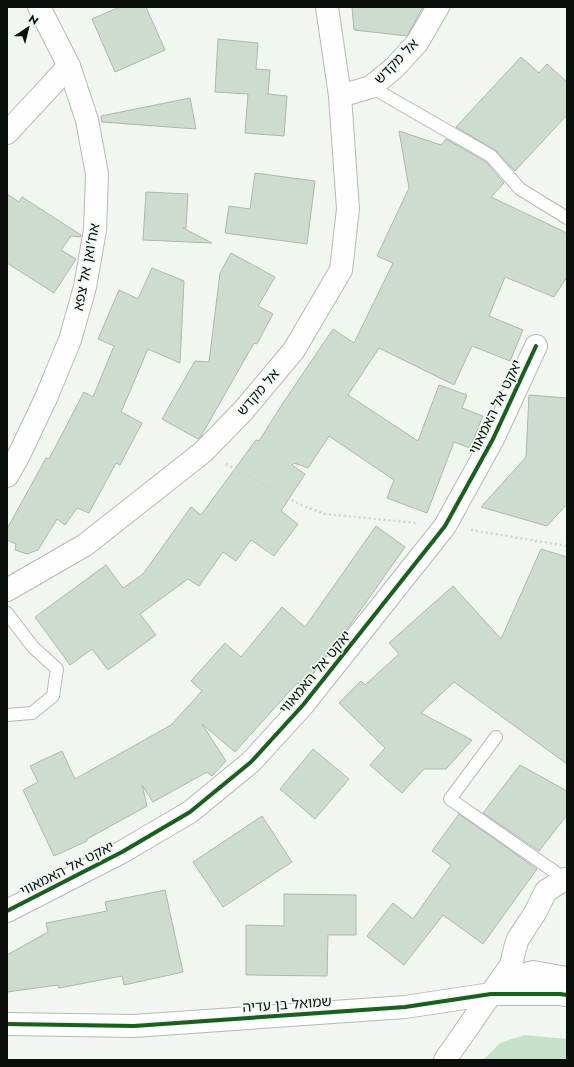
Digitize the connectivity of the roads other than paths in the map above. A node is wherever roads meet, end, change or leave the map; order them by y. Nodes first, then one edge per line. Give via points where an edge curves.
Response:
1 (39, 7) edge
2 (327, 7) edge
3 (438, 7) edge
4 (68, 66) junction
5 (371, 87) junction
6 (340, 96) junction
7 (7, 133) edge
8 (567, 218) edge
9 (536, 346) dead end
10 (7, 476) edge
11 (7, 590) edge
12 (7, 613) edge
13 (7, 715) edge
14 (496, 737) dead end
15 (566, 879) edge
16 (7, 911) edge
17 (567, 978) edge
18 (492, 993) junction
19 (567, 995) edge
20 (7, 1024) edge
21 (445, 1060) edge

1 - 4 street, אח'ואן אל צפא
2 - 6 street, אל מקדש
3 - 5 street, אל מקדש via 417,43 394,68
4 - 7 street
4 - 10 street, אח'ואן אל צפא via 87,120 97,174 95,230 85,286 70,340 46,398
5 - 6 street, אל מקדש
5 - 8 lane via 491,156 520,189
6 - 11 street, אל מקדש via 348,209 341,270 294,350 203,452 85,545
9 - 16 street, יאקט אל האמאווי via 493,439 445,526 303,705 251,762 190,812 122,852
12 - 13 lane via 33,647 57,669 53,696 32,713
14 - 15 lane via 450,799
15 - 18 street via 546,891 518,939 511,965
17 - 18 street, שמואל בן עדיה via 533,972 515,977
18 - 19 street, שמואל בן עדיה
18 - 20 street, שמואל בן עדיה via 404,1007 134,1026
18 - 21 street

